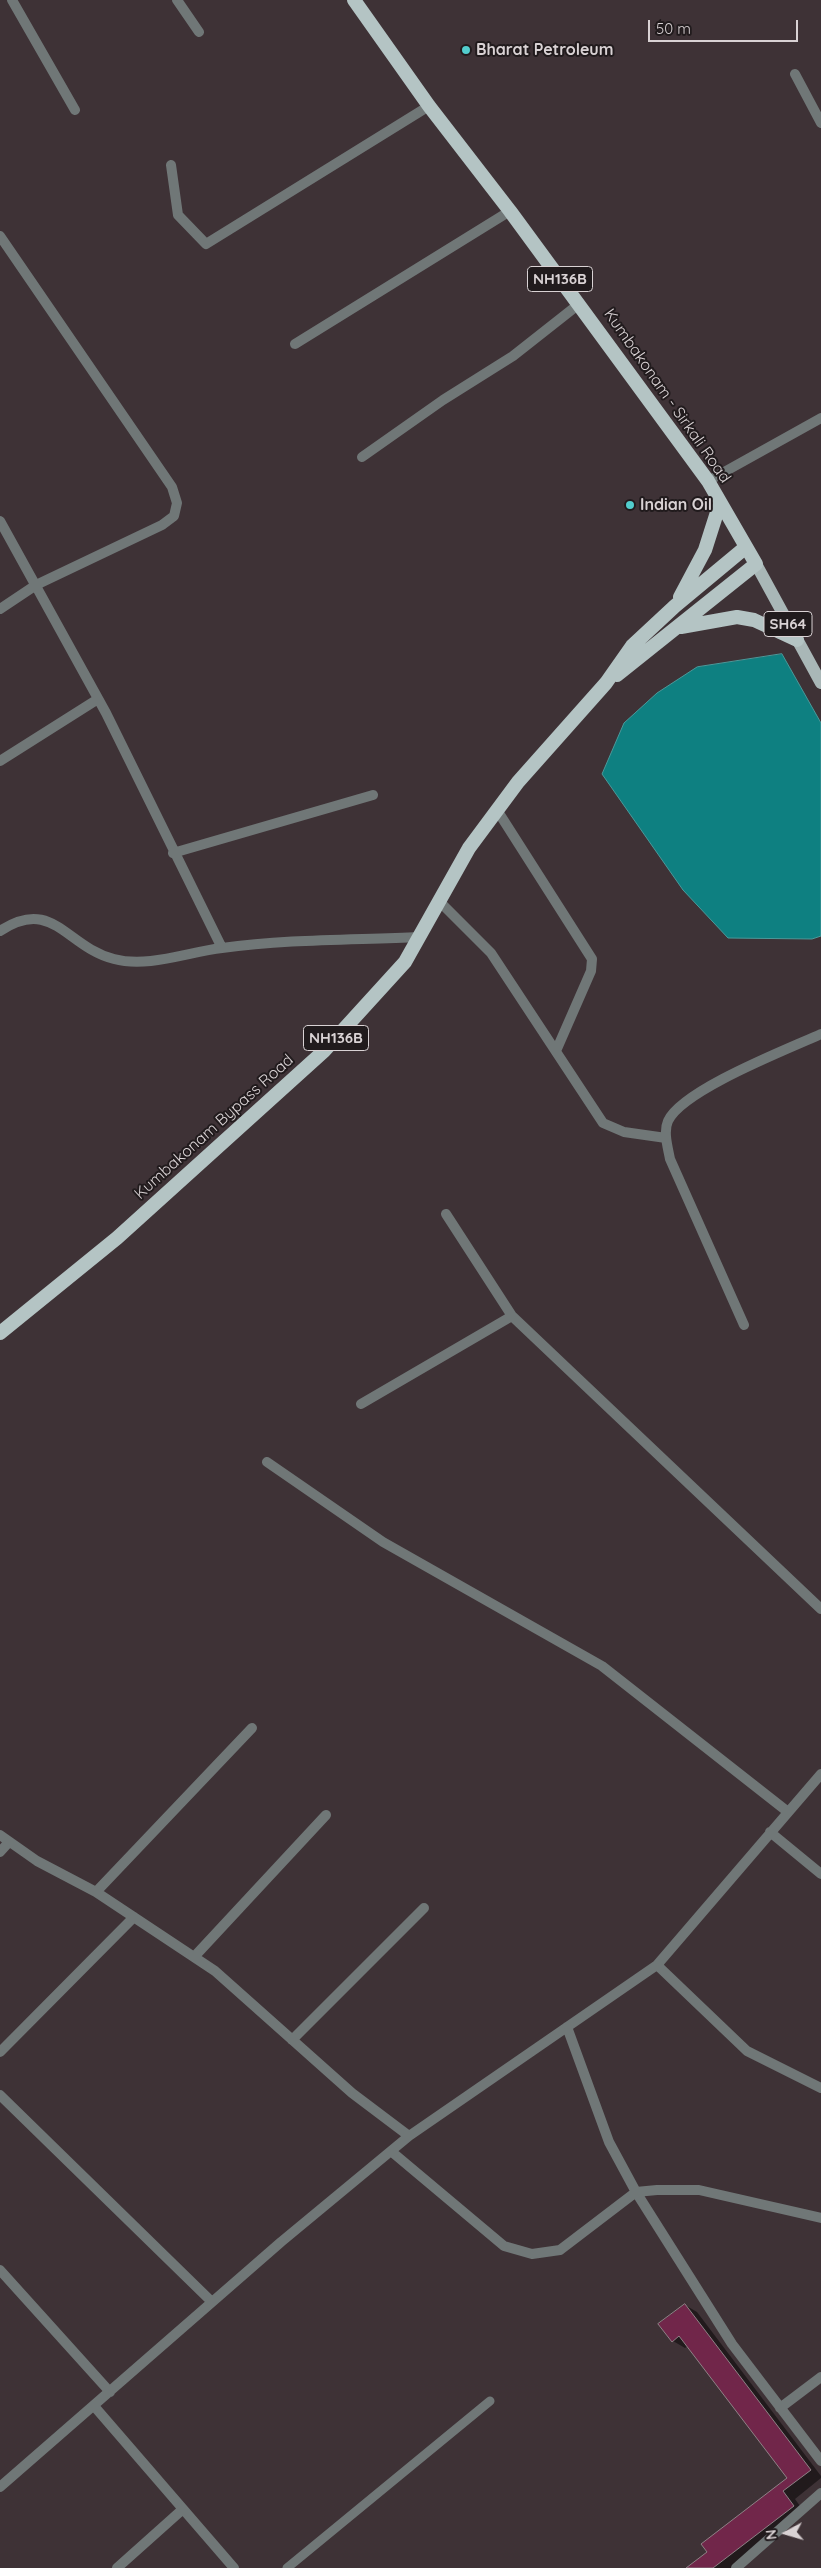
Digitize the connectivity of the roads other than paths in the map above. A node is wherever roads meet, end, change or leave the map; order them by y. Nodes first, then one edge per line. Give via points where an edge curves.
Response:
1 (12, 0) edge
2 (177, 0) edge
3 (354, 0) edge
4 (199, 32) dead end
5 (795, 74) dead end
6 (428, 106) junction
7 (75, 110) dead end
8 (821, 124) edge
9 (171, 165) dead end
10 (510, 211) junction
11 (0, 236) edge
12 (579, 304) junction
13 (294, 344) dead end
14 (821, 418) edge
15 (362, 457) dead end
16 (708, 481) junction
17 (720, 503) junction
18 (0, 521) edge
19 (746, 547) junction
20 (756, 564) junction
21 (36, 585) junction
22 (675, 606) junction
23 (0, 609) edge
24 (676, 628) junction
25 (797, 640) junction
26 (606, 683) junction
27 (821, 683) edge
28 (98, 699) junction
29 (0, 761) edge
30 (373, 795) dead end
31 (497, 810) junction
32 (173, 853) junction
33 (439, 901) junction
34 (0, 931) edge
35 (419, 937) junction
36 (222, 948) junction
37 (821, 1034) edge
38 (556, 1051) junction
39 (666, 1138) junction
40 (446, 1214) dead end
41 (512, 1316) junction
42 (744, 1325) dead end
43 (0, 1333) edge
44 (361, 1404) dead end
45 (267, 1462) dead end
46 (821, 1609) edge
47 (252, 1728) dead end
48 (821, 1774) edge
49 (788, 1812) junction
50 (326, 1815) dead end
51 (770, 1832) junction
52 (0, 1835) edge
53 (9, 1842) junction
54 (0, 1852) edge
55 (821, 1874) edge
56 (96, 1892) junction
57 (424, 1908) dead end
58 (134, 1917) junction
59 (194, 1957) junction
60 (657, 1965) junction
61 (567, 2027) junction
62 (292, 2040) junction
63 (0, 2052) edge
64 (821, 2088) edge
65 (0, 2094) edge
66 (409, 2136) junction
67 (392, 2152) junction
68 (636, 2192) junction
69 (821, 2218) edge
70 (0, 2270) edge
71 (212, 2302) junction
72 (821, 2377) edge
73 (110, 2392) junction
74 (490, 2400) dead end
75 (94, 2406) junction
76 (780, 2408) junction
77 (821, 2461) edge
78 (2, 2482) edge
79 (821, 2493) edge
80 (183, 2509) junction
81 (117, 2568) edge
82 (234, 2568) edge
83 (287, 2568) edge
84 (736, 2568) edge

1 - 7 street
2 - 4 street
3 - 6 highway, Kumbakonam - Sirkali Road / NH136B
5 - 8 street
6 - 9 street via 206,244 178,215
6 - 10 highway, Kumbakonam - Sirkali Road / NH136B
10 - 12 highway, Kumbakonam - Sirkali Road / NH136B
10 - 13 street
11 - 21 street via 172,488 177,503 174,516 162,526
12 - 15 street via 513,356
12 - 16 highway, Kumbakonam - Sirkali Road / NH136B
14 - 16 street
16 - 17 highway, Kumbakonam - Sirkali Road / NH136B
17 - 19 highway, Kumbakonam - Sirkali Road / NH136B
17 - 22 highway via 705,550
18 - 21 street
19 - 20 highway, Kumbakonam - Sirkali Road / NH136B
19 - 22 highway, Kumbakonam Bypass Road / NH136B
20 - 24 highway, Kumbakonam Bypass Road / NH136B
20 - 25 main road, Kumbakonam - Sirkali Road / SH64
21 - 23 street
21 - 28 street
22 - 26 highway, Kumbakonam Bypass Road / NH136B via 632,646
24 - 25 highway via 737,617 754,620
24 - 26 highway, Kumbakonam Bypass Road / NH136B
25 - 27 main road, Kumbakonam - Sirkali Road / SH64
26 - 31 highway, Kumbakonam Bypass Road / NH136B
28 - 29 street
28 - 32 street
30 - 32 street
31 - 33 highway, Kumbakonam Bypass Road / NH136B via 469,848
31 - 38 street via 592,958 591,971
32 - 36 street
33 - 35 highway, Kumbakonam Bypass Road / NH136B
33 - 38 street via 491,953
34 - 36 street via 24,919 37,918 51,922 84,947 114,960 144,961
35 - 36 street
35 - 43 highway, Kumbakonam Bypass Road / NH136B via 405,962 324,1051 117,1238
37 - 39 street via 754,1064 689,1099 668,1121
38 - 39 street via 602,1123 624,1132
39 - 42 street via 670,1159
40 - 41 street
41 - 44 street
41 - 46 street
45 - 49 street via 383,1542 602,1666
47 - 56 street
48 - 49 street
49 - 51 street
50 - 59 street
51 - 55 street
51 - 60 street
52 - 53 street
53 - 54 street
53 - 56 street via 37,1861
56 - 58 street
57 - 62 street
58 - 59 street
58 - 63 street
59 - 62 street via 215,1971
60 - 61 street
60 - 64 street via 746,2051
61 - 66 street
61 - 68 street via 609,2142
62 - 66 street
65 - 71 street
66 - 67 street
67 - 68 street via 504,2246 532,2254 560,2250
67 - 71 street
68 - 69 street via 699,2190
68 - 76 street via 732,2344
70 - 73 street
71 - 73 street
72 - 76 street
73 - 75 street
74 - 83 lane
75 - 78 street
75 - 80 street
76 - 77 street
79 - 84 street
80 - 81 street
80 - 82 street

